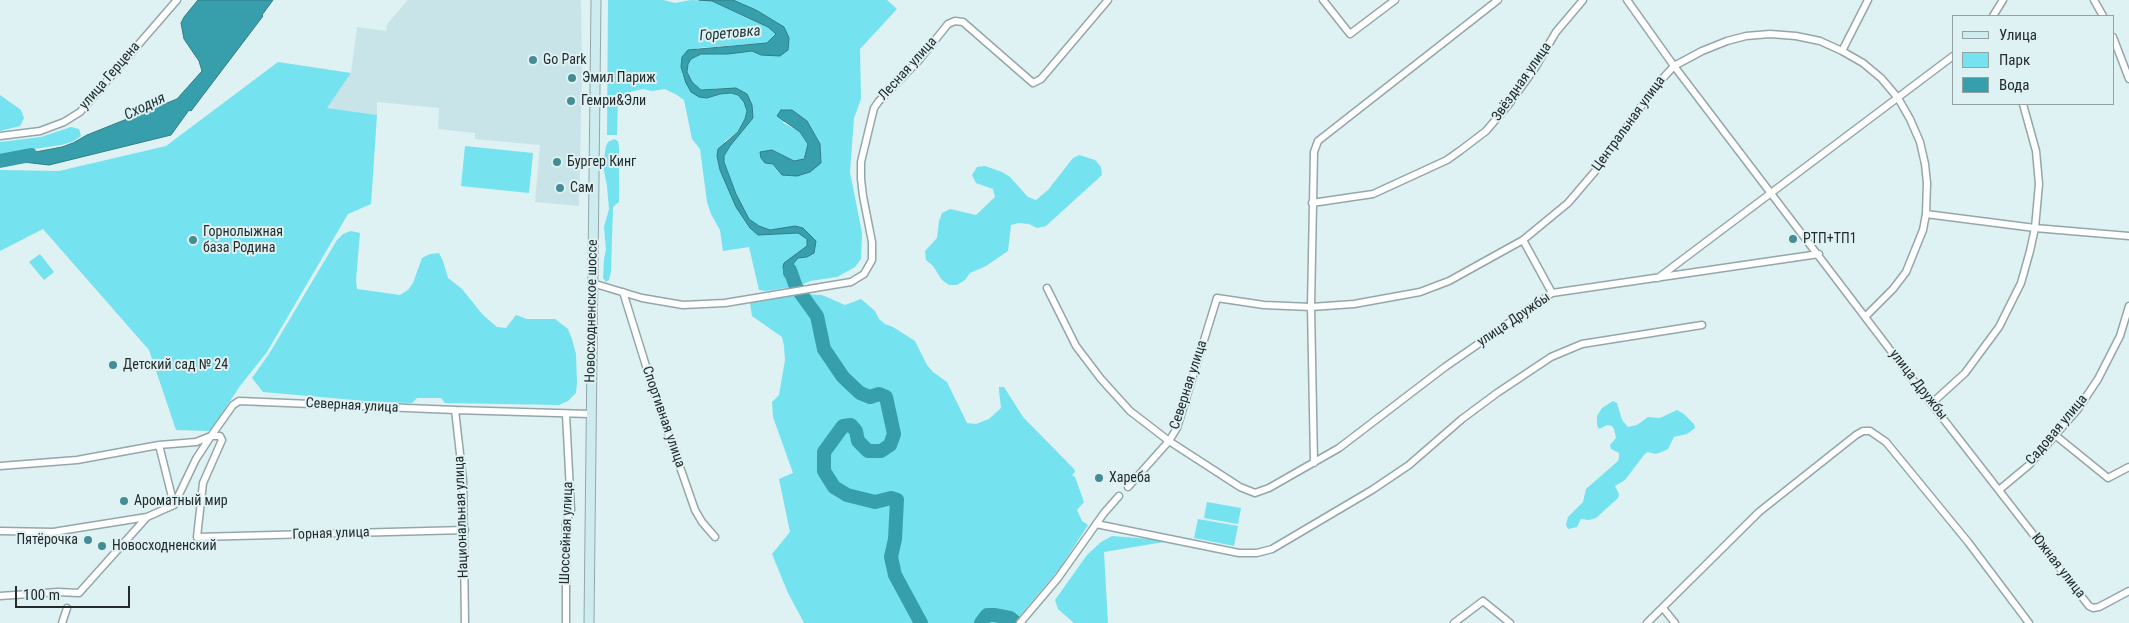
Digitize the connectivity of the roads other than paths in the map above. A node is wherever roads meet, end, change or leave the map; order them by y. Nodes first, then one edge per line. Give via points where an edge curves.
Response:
1 (177, 0) edge
2 (596, 0) edge
3 (1108, 0) edge
4 (1323, 0) edge
5 (1395, 0) edge
6 (1498, 0) edge
7 (1583, 0) edge
8 (1627, 0) edge
9 (1868, 0) edge
10 (2003, 0) edge
11 (2094, 0) edge
12 (1994, 15) edge
13 (2102, 15) edge
14 (2114, 38) edge
15 (1842, 50) junction
16 (1952, 57) edge
17 (1674, 66) junction
18 (2129, 79) edge
19 (1898, 98) junction
20 (2023, 105) edge
21 (0, 136) edge
22 (1772, 193) junction
23 (1312, 203) junction
24 (1926, 214) junction
25 (2035, 228) junction
26 (2129, 236) edge
27 (1523, 240) junction
28 (1819, 254) junction
29 (1657, 279) junction
30 (592, 283) junction
31 (1047, 288) dead end
32 (623, 292) junction
33 (1552, 293) junction
34 (1217, 298) joint
35 (2129, 306) edge
36 (1311, 307) junction
37 (1866, 316) junction
38 (1702, 325) dead end
39 (1932, 403) junction
40 (455, 410) junction
41 (566, 414) junction
42 (590, 414) junction
43 (2055, 435) junction
44 (211, 436) junction
45 (1169, 441) junction
46 (159, 445) junction
47 (1314, 463) junction
48 (0, 466) edge
49 (2129, 467) edge
50 (1128, 487) dead end
51 (1999, 490) junction
52 (1119, 496) dead end
53 (174, 505) junction
54 (147, 517) junction
55 (1096, 524) junction
56 (465, 530) junction
57 (0, 531) edge
58 (715, 537) dead end
59 (2129, 591) edge
60 (0, 596) edge
61 (67, 608) dead end
62 (1664, 608) junction
63 (62, 623) edge
64 (466, 623) edge
65 (566, 623) edge
66 (589, 623) edge
67 (1020, 623) edge
68 (1454, 623) edge
69 (1510, 623) edge
70 (1647, 623) edge
71 (1675, 623) edge
72 (2029, 623) edge

1 - 21 street, улица Герцена via 80,112 40,131
2 - 30 main road, Новосходненское шоссе
3 - 32 street, Лесная улица via 1041,79 1033,83 963,22 948,24 874,108 861,170 862,196 873,252 864,274 851,282 714,304 684,305
4 - 5 street via 1350,34
6 - 23 street via 1318,141 1314,152
7 - 23 street, Звёздная улица via 1556,32 1509,104 1486,131 1461,150 1373,194
8 - 17 street
9 - 15 street
10 - 12 street
11 - 13 street
14 - 18 street
15 - 17 street, Центральная улица via 1820,41 1770,34 1727,41
15 - 19 street, Центральная улица via 1881,78
16 - 19 street
17 - 22 street
17 - 27 street, Центральная улица via 1654,88 1598,169 1546,224
19 - 22 street
19 - 24 street, Центральная улица via 1920,142 1927,183
20 - 25 street via 2036,151 2039,184
22 - 28 street
22 - 29 street
23 - 36 street
24 - 25 street
24 - 37 street, Центральная улица via 1906,272
25 - 26 street
25 - 39 street via 2021,283 1999,327 1965,373
27 - 33 street
27 - 36 street, Центральная улица via 1449,282 1420,292 1354,304
28 - 29 street, улица Дружбы
28 - 37 street, улица Дружбы
29 - 33 street, улица Дружбы
30 - 32 street
30 - 42 main road, Новосходненское шоссе
31 - 45 street, улица Дружбы via 1076,346 1101,379 1130,411
32 - 58 street, Спортивная улица via 695,510
33 - 47 street, улица Дружбы
34 - 36 street, Центральная улица via 1264,306
34 - 45 street, Северная улица via 1178,428
35 - 43 street, Садовая улица via 2120,336 2098,379
36 - 47 street
37 - 39 street, улица Дружбы
38 - 55 street via 1582,344 1551,357 1462,419 1409,465 1272,549 1239,553
39 - 51 street, улица Дружбы
40 - 41 street, Северная улица
40 - 44 street, Северная улица via 239,401
40 - 56 street, Национальная улица
41 - 42 street, Северная улица
41 - 65 street, Шоссейная улица via 571,510 566,522
42 - 66 main road, Новосходненское шоссе
43 - 49 street via 2108,478
43 - 51 street, Садовая улица via 2029,465
44 - 46 street via 196,442
44 - 53 street, Северная улица
44 - 56 street, Горная улица via 220,436 222,440 203,484 197,538
45 - 47 street, улица Дружбы via 1240,487 1255,493
45 - 50 street, Северная улица
46 - 48 street via 77,460
46 - 53 street
51 - 59 street, Южная улица via 2090,606 2099,608
52 - 55 street
53 - 54 street
54 - 57 street via 53,532
54 - 60 street via 79,593
55 - 67 street via 1058,578
56 - 64 street, Национальная улица
61 - 63 street
62 - 70 street
62 - 71 street
62 - 72 street via 1759,512 1856,435 1870,431 1886,442 1962,534
68 - 69 street via 1483,600

